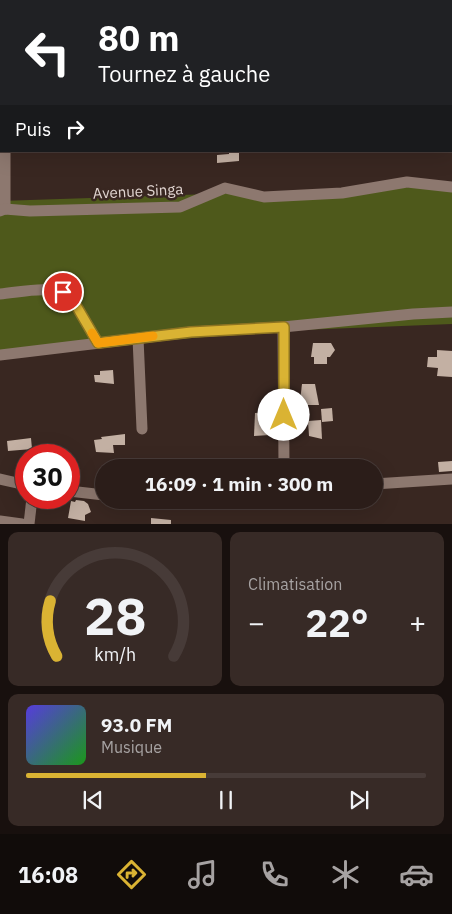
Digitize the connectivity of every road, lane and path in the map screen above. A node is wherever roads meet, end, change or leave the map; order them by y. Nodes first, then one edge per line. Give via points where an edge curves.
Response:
1 (5, 152) edge
2 (452, 187) edge
3 (2, 210) edge
4 (0, 294) edge
5 (452, 312) edge
6 (284, 327) junction
7 (138, 338) junction
8 (98, 343) junction
9 (0, 355) edge
10 (142, 429) dead end
11 (284, 459) edge
12 (0, 479) edge
13 (452, 479) edge
14 (15, 482) edge
15 (383, 483) edge
16 (80, 492) edge
17 (95, 494) edge
18 (31, 509) edge
19 (0, 522) edge
20 (22, 524) edge
21 (29, 524) edge

1 - 3 street
2 - 3 street, Avenue Singa via 407,182 342,193 264,197 225,188 180,207
4 - 8 street via 52,289 70,295
5 - 6 street
6 - 7 street
6 - 11 street
7 - 8 street
7 - 10 street
8 - 9 street
12 - 14 street
13 - 15 street
16 - 17 street
18 - 21 street
19 - 20 street

